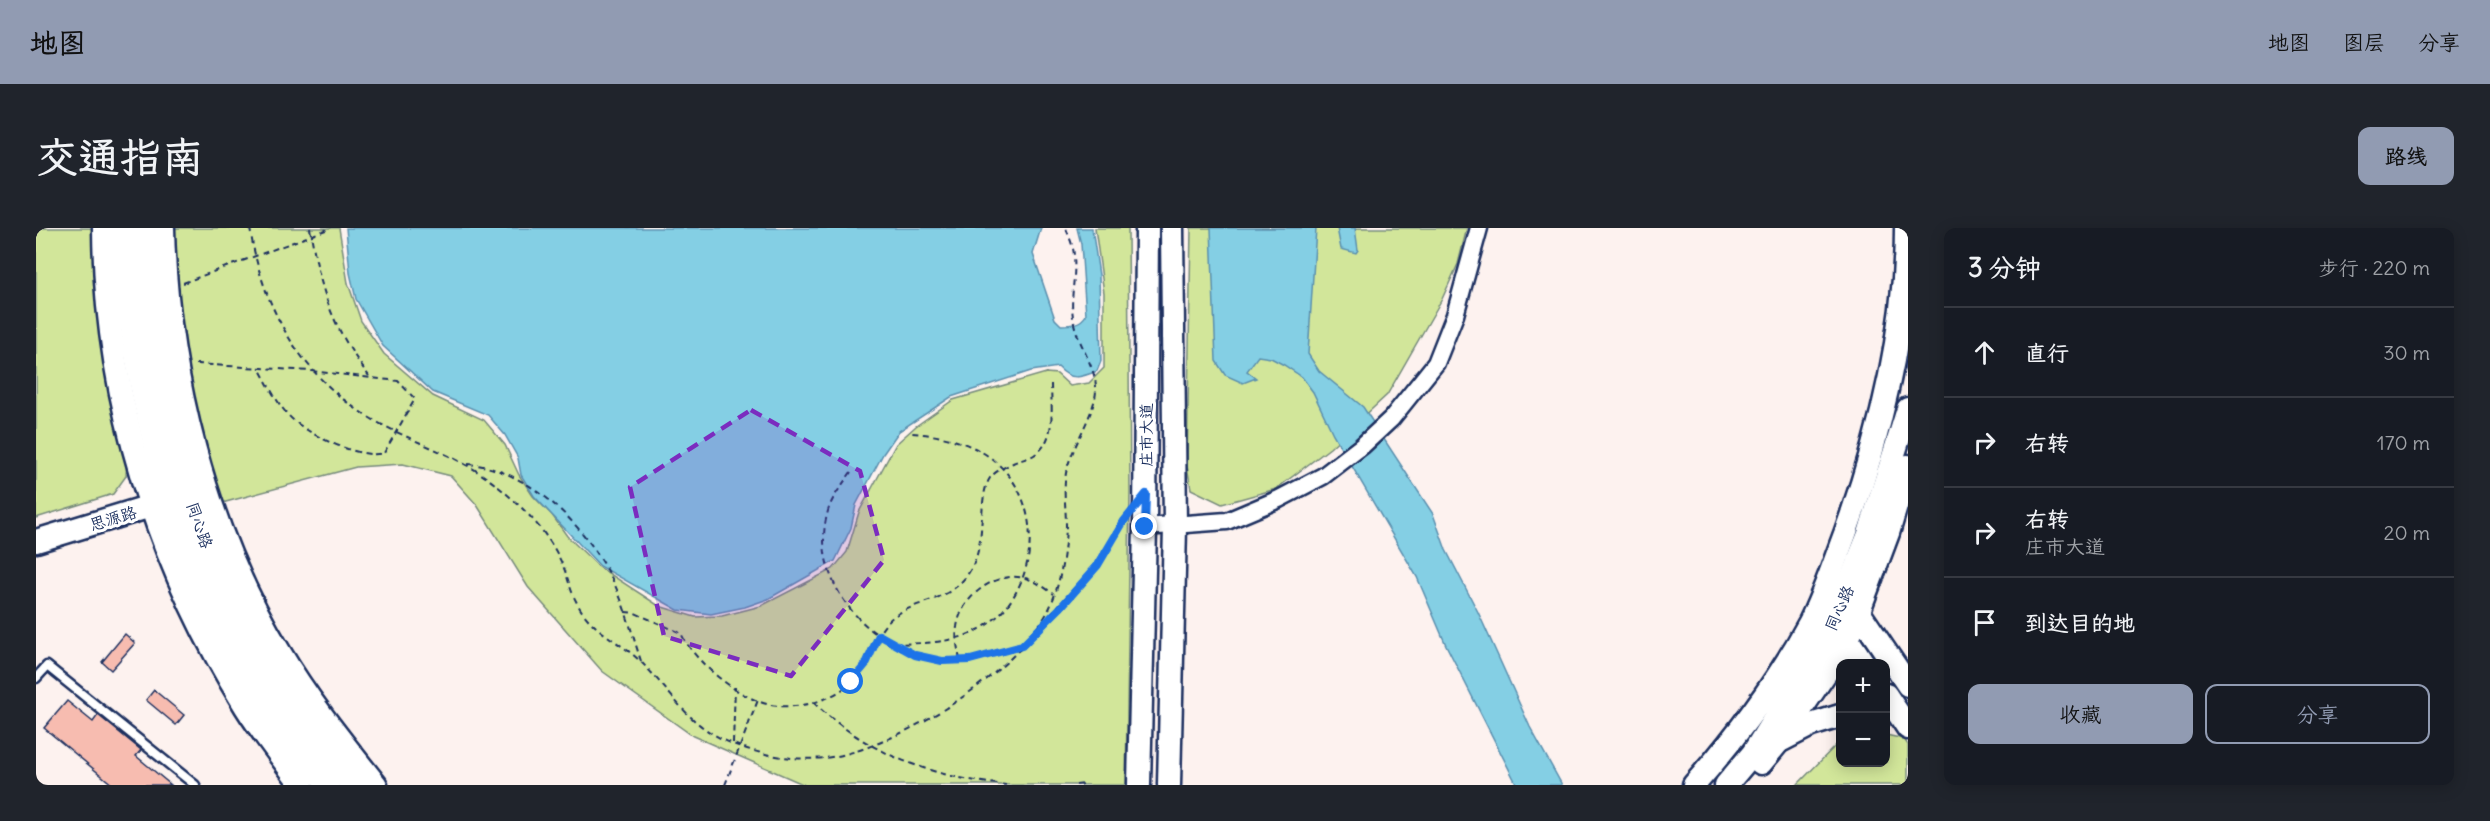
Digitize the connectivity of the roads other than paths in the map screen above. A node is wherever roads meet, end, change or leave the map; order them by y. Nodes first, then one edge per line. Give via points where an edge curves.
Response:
1 (104, 228) edge
2 (123, 228) edge
3 (145, 228) edge
4 (163, 228) edge
5 (1147, 228) edge
6 (1479, 228) edge
7 (1906, 228) edge
8 (1172, 230) edge
9 (1908, 409) edge
10 (1908, 466) edge
11 (170, 500) junction
12 (1175, 526) junction
13 (1145, 527) junction
14 (36, 541) edge
15 (1852, 602) junction
16 (1840, 633) junction
17 (1861, 659) edge
18 (36, 678) edge
19 (1907, 683) edge
20 (1890, 703) edge
21 (1836, 717) edge
22 (1900, 723) edge
23 (1780, 740) junction
24 (195, 785) edge
25 (302, 785) edge
26 (328, 785) edge
27 (352, 785) edge
28 (376, 785) edge
29 (1139, 785) edge
30 (1168, 785) edge
31 (1695, 785) edge
32 (1725, 785) edge
33 (1742, 785) edge

1 - 11 street via 112,340 132,441
2 - 11 street, 同心路 via 133,338
3 - 11 street, 同心路 via 154,347 166,408
4 - 28 street via 174,357 213,507 245,585 279,652 327,724
5 - 13 street, 庄市大道
6 - 12 street via 1455,315 1436,363 1391,418 1323,476 1279,499 1227,521
7 - 31 street via 1898,339 1858,499 1833,569 1810,622 1771,685
8 - 12 street, 庄市大道
9 - 15 street, 同心路
10 - 15 street, 同心路 via 1888,533
11 - 14 street, 思源路
11 - 25 street via 175,574 247,709
11 - 26 street, 同心路 via 189,554 243,664 275,716
11 - 27 street, 同心路 via 206,547 262,660 294,711
12 - 13 street
12 - 30 street, 庄市大道
13 - 29 street, 庄市大道
15 - 16 street, 同心路
15 - 19 street
16 - 17 street
16 - 23 street, 同心路
16 - 32 street, 同心路 via 1753,753
18 - 24 lane via 46,666
20 - 22 street
21 - 23 street
23 - 33 street, 同心路

